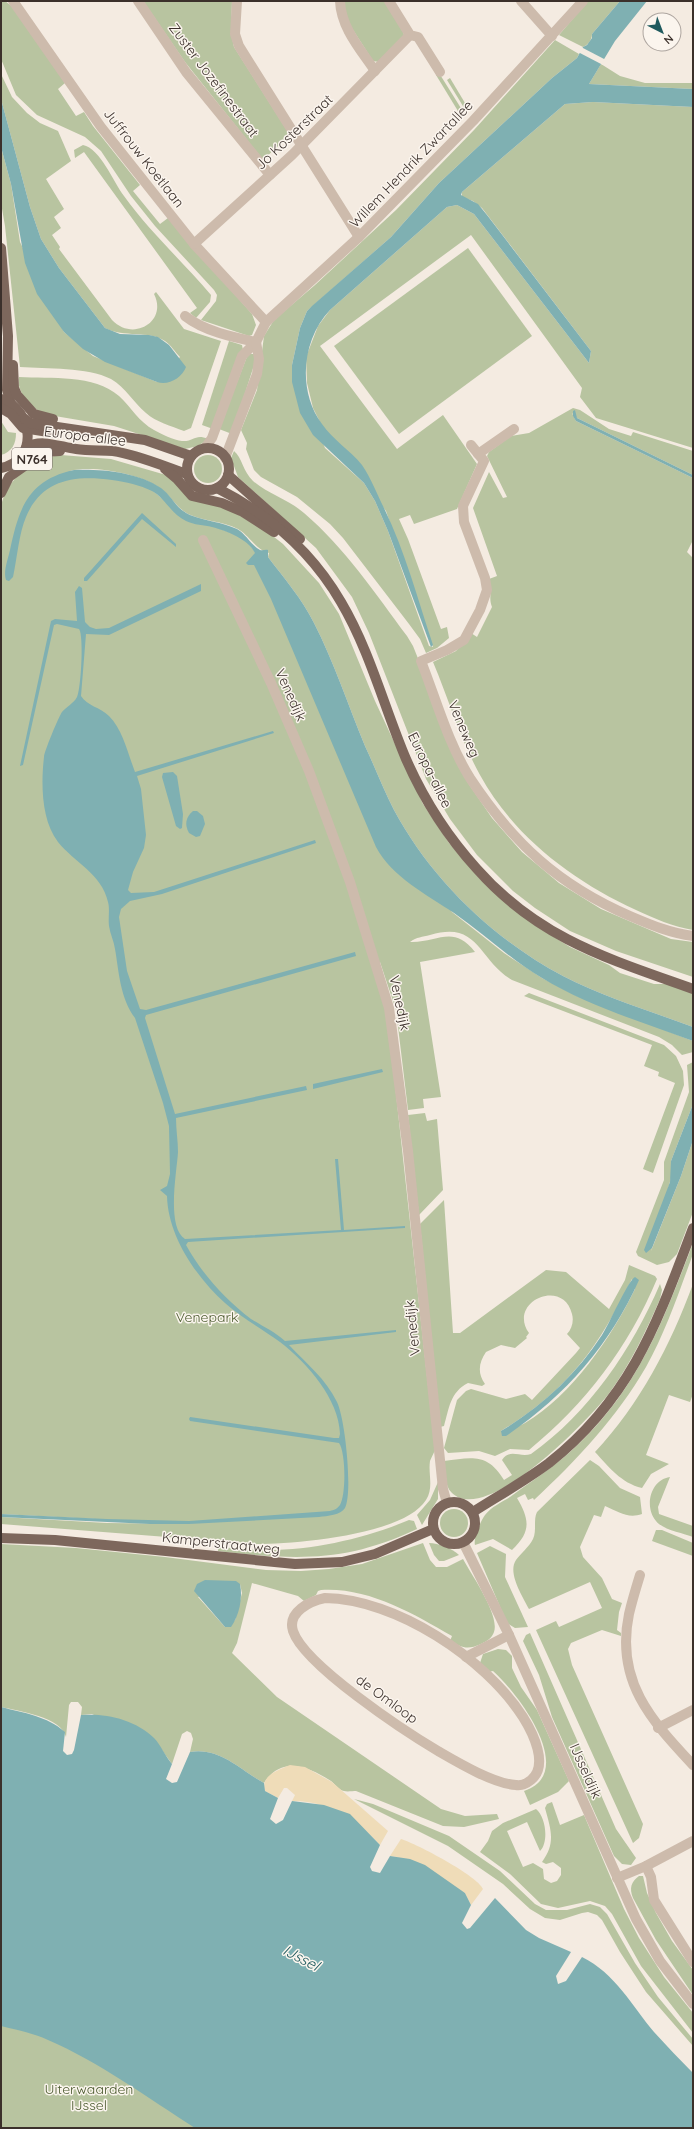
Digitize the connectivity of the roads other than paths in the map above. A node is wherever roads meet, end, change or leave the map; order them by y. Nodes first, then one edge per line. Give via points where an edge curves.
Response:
1 (138, 1) edge
2 (237, 1) edge
3 (340, 1) edge
4 (389, 1) edge
5 (520, 1) edge
6 (583, 1) edge
7 (17, 2) edge
8 (410, 35) junction
9 (552, 36) junction
10 (375, 71) junction
11 (440, 72) dead end
12 (301, 146) junction
13 (270, 175) junction
14 (359, 237) junction
15 (194, 244) junction
16 (1, 248) edge
17 (185, 316) dead end
18 (266, 322) junction
19 (8, 336) junction
20 (256, 342) junction
21 (1, 399) edge
22 (11, 404) junction
23 (1, 408) edge
24 (26, 424) junction
25 (75, 429) junction
26 (514, 429) dead end
27 (471, 445) dead end
28 (26, 448) junction
29 (206, 448) junction
30 (76, 449) junction
31 (478, 454) junction
32 (191, 456) junction
33 (225, 458) junction
34 (158, 464) junction
35 (2, 469) edge
36 (187, 474) junction
37 (228, 475) junction
38 (217, 488) junction
39 (1, 493) edge
40 (203, 540) dead end
41 (295, 543) junction
42 (693, 936) edge
43 (693, 982) edge
44 (693, 989) edge
45 (693, 1228) edge
46 (447, 1503) junction
47 (472, 1512) junction
48 (434, 1529) junction
49 (1, 1538) edge
50 (464, 1542) junction
51 (640, 1575) dead end
52 (509, 1635) junction
53 (466, 1657) junction
54 (693, 1710) edge
55 (658, 1728) junction
56 (693, 1765) edge
57 (693, 1840) edge
58 (646, 1866) junction
59 (617, 1878) junction
60 (693, 1962) edge
61 (693, 2004) edge

1 - 13 street, Zuster Jozefinestraat via 186,72
2 - 12 street via 235,34 239,46
3 - 10 street via 340,11 346,27
4 - 8 street
5 - 9 street
6 - 9 street, Willem Hendrik Zwartallee
7 - 15 street, Juffrouw Koetlaan via 101,127
8 - 10 street, Jo Kosterstraat
8 - 11 street via 418,37
9 - 14 street, Willem Hendrik Zwartallee via 473,122
10 - 12 street, Jo Kosterstraat
12 - 13 street, Jo Kosterstraat
12 - 14 street
13 - 15 street, Jo Kosterstraat
14 - 18 street, Willem Hendrik Zwartallee
15 - 18 street, Juffrouw Koetlaan
16 - 19 main road
17 - 20 street via 228,336
18 - 20 street, Willem Hendrik Zwartallee
19 - 22 main road via 7,390
19 - 25 main road via 17,395 34,414 60,420
20 - 29 street, Willem Hendrik Zwartallee via 242,356
20 - 33 street via 259,359 257,374
21 - 22 main road
22 - 24 main road
23 - 24 main road, N764 via 11,414 20,426
24 - 25 main road, Europa-allee
24 - 28 main road, N764
25 - 32 main road, Europa-allee via 145,440
26 - 31 street
27 - 31 street
28 - 30 main road, Europa-allee via 42,444
28 - 35 main road, N764 via 17,461
29 - 32 main road
29 - 33 main road via 219,451
30 - 34 main road, Europa-allee via 114,451
30 - 39 main road, N764 via 38,454 9,477
31 - 42 street, Veneweg via 484,461 463,506 463,514 487,590 464,640 421,661 456,750 470,777 508,828 551,872 612,909 674,934
32 - 36 main road
33 - 37 main road
34 - 36 main road, Europa-allee
34 - 41 main road via 177,479 192,496 222,503 243,512
36 - 38 main road via 198,488
37 - 38 main road
37 - 43 main road, Europa-allee via 299,538 336,581 368,643 410,756 454,834 482,866 537,915 565,932 595,948
38 - 41 main road, Europa-allee via 258,511
40 - 46 street, Venedijk via 271,683 309,771 350,882 389,1008 408,1151 443,1489
41 - 44 main road, Europa-allee via 318,568 342,603 363,647 414,777 436,817 478,870 520,909 573,944
45 - 47 main road via 655,1327 634,1367 610,1402 581,1435 549,1463
46 - 47 main road via 462,1503
46 - 48 main road via 437,1509
47 - 50 main road via 475,1520 474,1532
48 - 49 main road, Kamperstraatweg via 375,1554 342,1562 295,1564 55,1540
48 - 50 main road via 436,1535 446,1543 452,1545
50 - 52 street, IJsseldijk
51 - 55 street via 629,1614 626,1642 629,1671 639,1698
52 - 53 street
52 - 59 street, IJsseldijk
53 - 53 street, de Omloop via 498,1687 522,1717 534,1741 539,1765 534,1778 523,1784 514,1785 500,1781 459,1763 375,1709 333,1676 303,1647 293,1630 293,1622 304,1605 316,1600 356,1600 413,1622
54 - 55 street
55 - 56 street
57 - 58 street
58 - 59 street
58 - 60 street via 651,1877 654,1900
59 - 61 street, IJsseldijk via 660,1961

